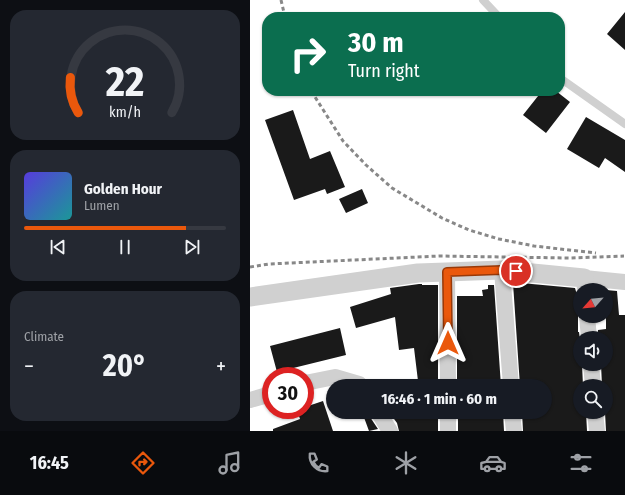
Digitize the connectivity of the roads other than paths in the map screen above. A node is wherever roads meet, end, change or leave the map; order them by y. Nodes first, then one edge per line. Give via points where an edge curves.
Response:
1 (484, 0) edge
2 (495, 12) edge
3 (565, 82) edge
4 (625, 124) edge
5 (502, 270) junction
6 (447, 272) junction
7 (625, 282) edge
8 (578, 283) edge
9 (604, 283) edge
10 (250, 297) edge
11 (341, 379) edge
12 (448, 379) edge
13 (510, 379) edge
14 (314, 381) edge
15 (262, 397) edge
16 (250, 400) edge
17 (382, 419) edge
18 (448, 419) edge
19 (513, 419) edge
20 (596, 419) edge
21 (390, 431) edge
22 (448, 431) edge
23 (514, 431) edge
24 (597, 431) edge

1 - 2 lane
3 - 4 lane
5 - 6 street
5 - 8 street
5 - 13 street
6 - 10 street via 418,273
6 - 12 street
7 - 9 street
11 - 14 street via 334,377
15 - 16 street
17 - 21 street
18 - 22 street
19 - 23 street
20 - 24 street

